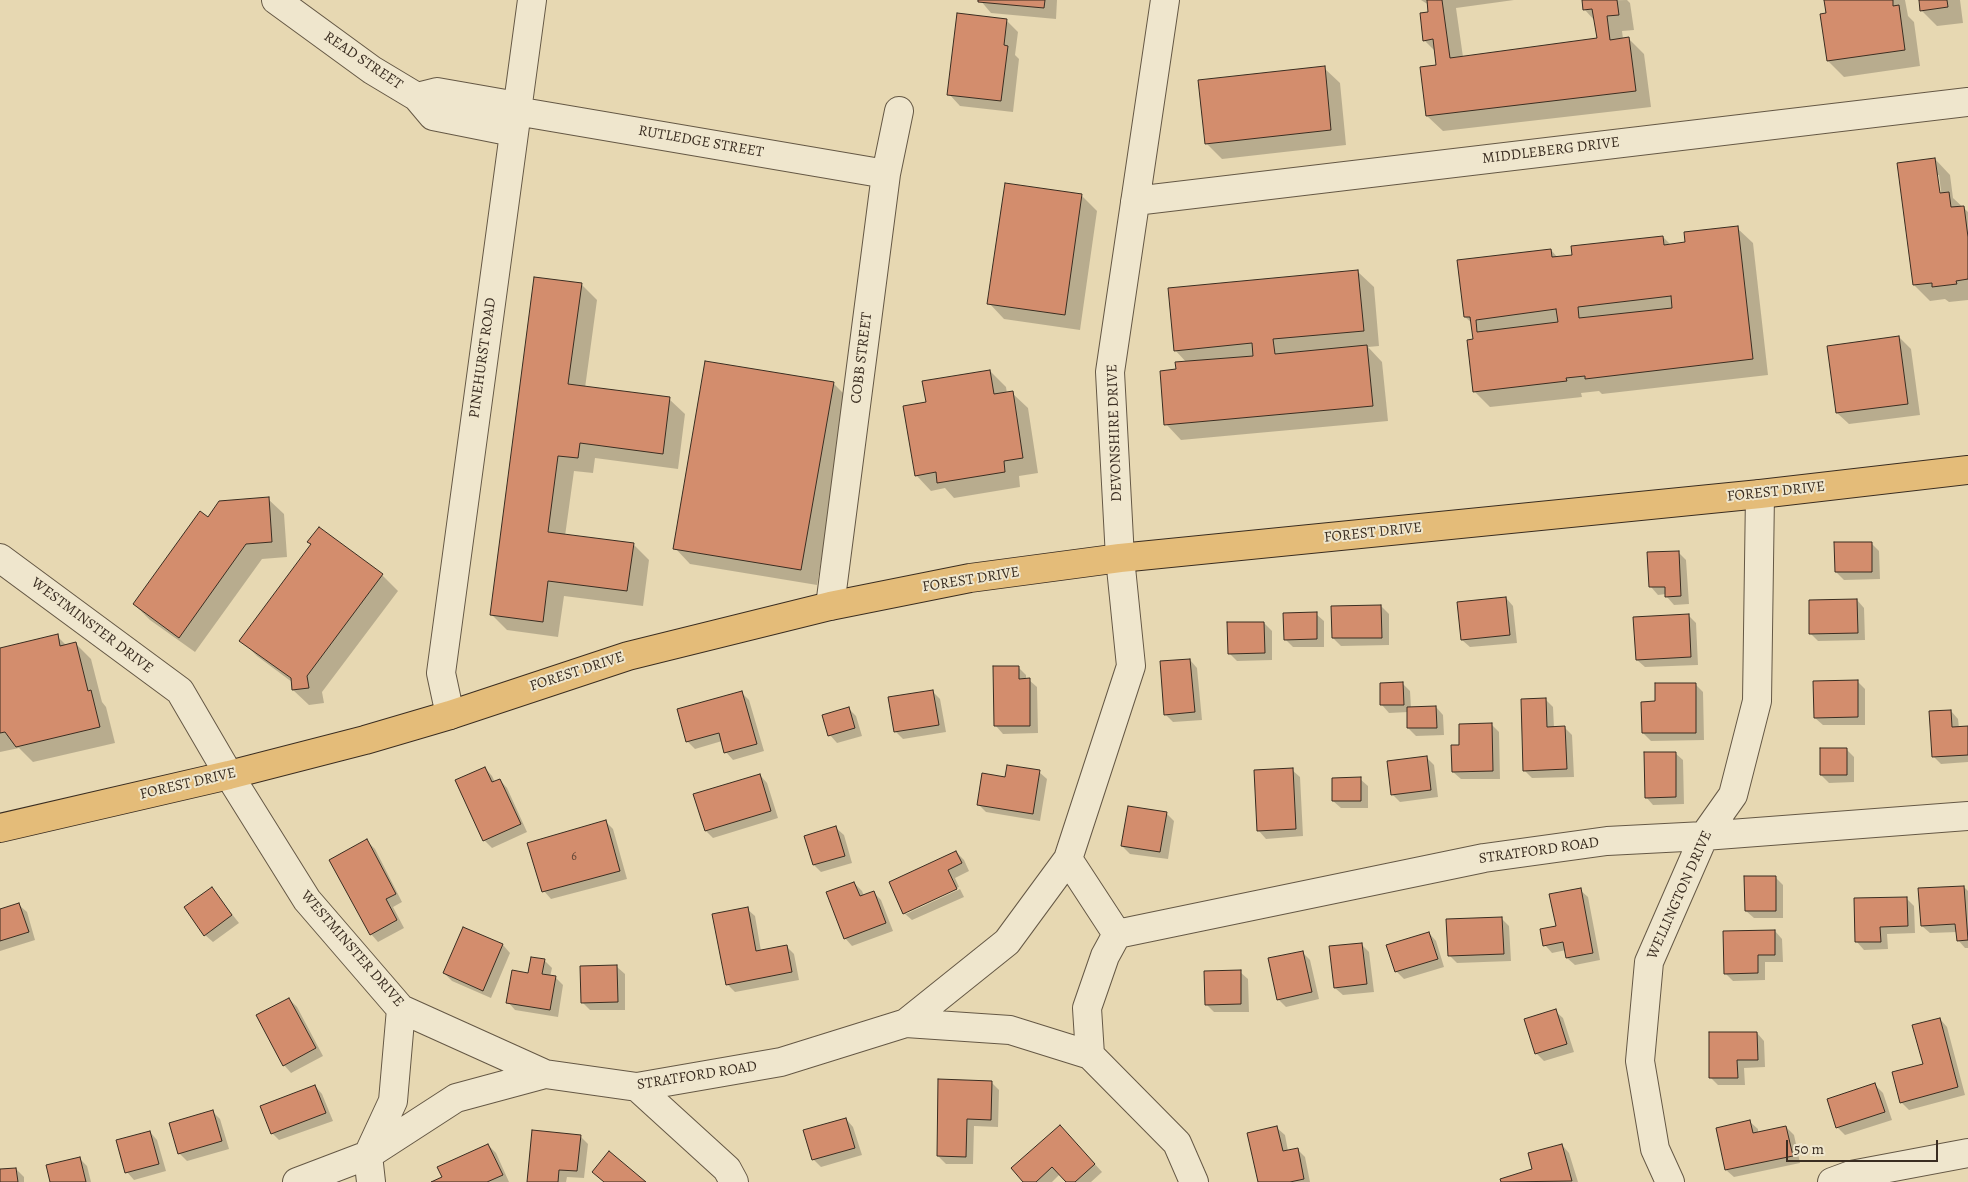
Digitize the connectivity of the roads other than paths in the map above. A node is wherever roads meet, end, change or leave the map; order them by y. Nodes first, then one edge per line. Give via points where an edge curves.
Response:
1 (276, 0) edge
2 (532, 0) edge
3 (1165, 0) edge
4 (1968, 102) edge
5 (899, 111) dead end
6 (515, 116) junction
7 (886, 174) junction
8 (1134, 201) junction
9 (1968, 470) edge
10 (1760, 494) junction
11 (0, 558) edge
12 (1120, 558) junction
13 (830, 606) junction
14 (450, 715) junction
15 (229, 775) junction
16 (1968, 816) edge
17 (0, 828) edge
18 (1704, 836) junction
19 (1068, 860) junction
20 (1117, 934) junction
21 (401, 1009) junction
22 (906, 1023) junction
23 (1090, 1055) junction
24 (544, 1074) junction
25 (637, 1087) junction
26 (1968, 1153) edge
27 (368, 1155) junction
28 (297, 1182) edge
29 (372, 1182) edge
30 (734, 1182) edge
31 (1194, 1182) edge
32 (1670, 1182) edge
33 (1832, 1182) edge

1 - 6 street, READ STREET via 372,70 417,96 434,116
2 - 6 street, PINEHURST ROAD
3 - 8 street, DEVONSHIRE DRIVE
4 - 8 street, MIDDLEBERG DRIVE
5 - 7 street, COBB STREET
6 - 7 street, RUTLEDGE STREET
6 - 14 street, PINEHURST ROAD via 441,673
7 - 13 street, COBB STREET
8 - 12 street, DEVONSHIRE DRIVE via 1110,372
9 - 10 main road, FOREST DRIVE
10 - 12 main road, FOREST DRIVE
10 - 18 street, WELLINGTON DRIVE via 1757,701 1734,795
11 - 15 street, WESTMINSTER DRIVE via 180,692
12 - 13 main road, FOREST DRIVE via 970,578
12 - 19 street, DEVONSHIRE DRIVE via 1131,666
13 - 14 main road, FOREST DRIVE via 628,656
14 - 15 main road, FOREST DRIVE
15 - 17 main road, FOREST DRIVE
15 - 21 street, WESTMINSTER DRIVE via 306,900
16 - 18 street, STRATFORD ROAD
18 - 20 street, STRATFORD ROAD via 1607,841 1484,858
18 - 32 street, WELLINGTON DRIVE via 1649,962 1640,1061 1655,1149
19 - 20 street
19 - 22 street, DEVONSHIRE DRIVE via 1007,942
20 - 23 street via 1105,956 1087,1008
21 - 24 street, WESTMINSTER DRIVE
21 - 27 street via 393,1101
22 - 23 street via 1010,1030
22 - 25 street, STRATFORD ROAD via 781,1062
23 - 31 street via 1177,1143
24 - 25 street, STRATFORD ROAD
24 - 27 street, STRATFORD ROAD via 456,1098
25 - 30 street via 727,1169
26 - 33 street via 1851,1175
27 - 28 street, STRATFORD ROAD
27 - 29 street

